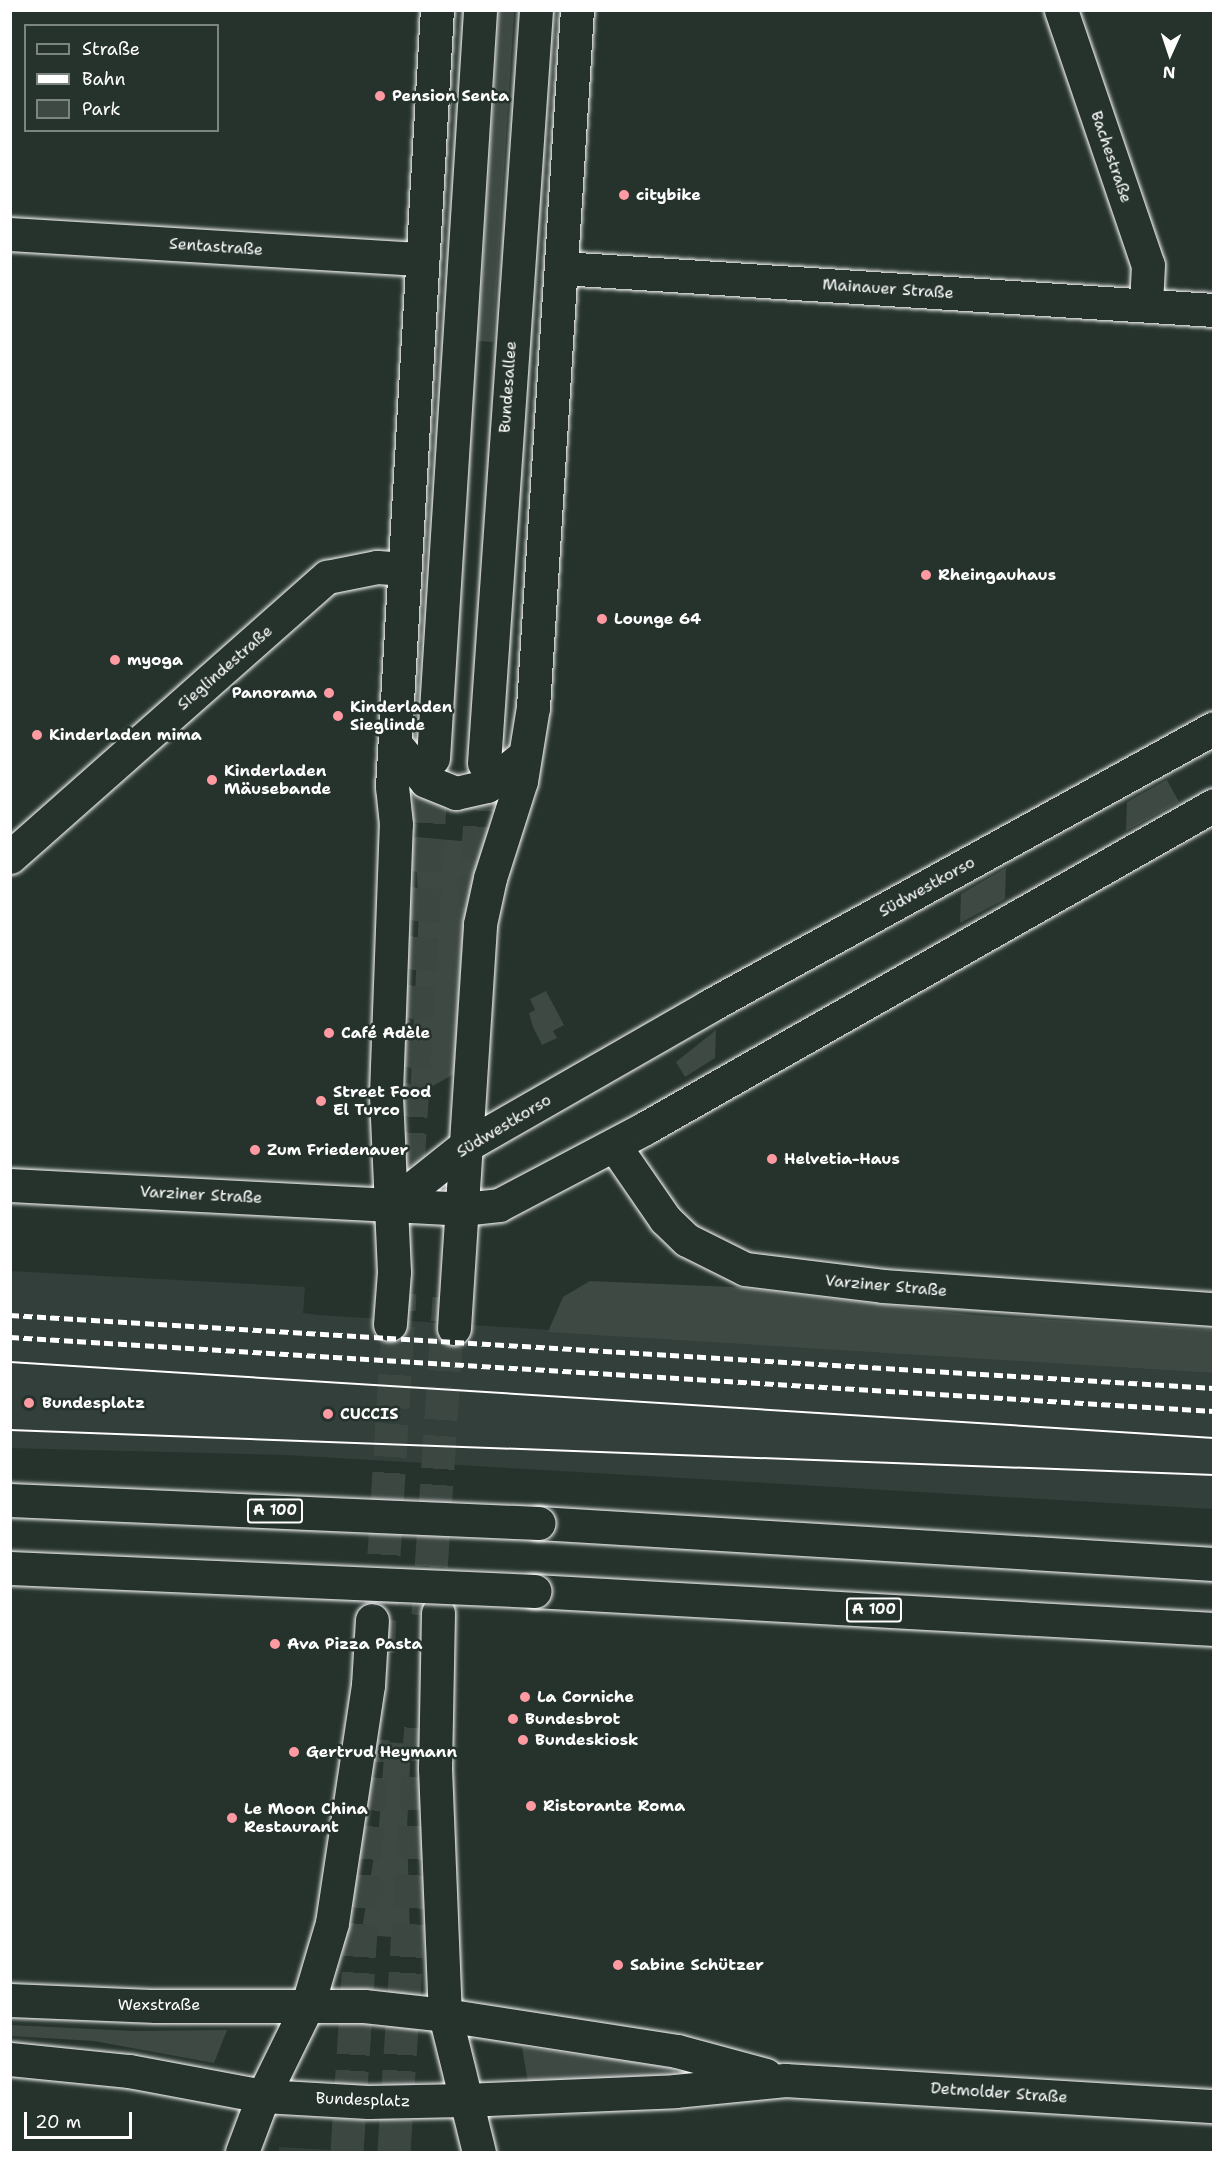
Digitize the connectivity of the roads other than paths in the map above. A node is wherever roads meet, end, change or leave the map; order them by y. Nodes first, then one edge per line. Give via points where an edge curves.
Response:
1 (437, 10) edge
2 (480, 10) edge
3 (536, 10) edge
4 (577, 10) edge
5 (1061, 10) edge
6 (10, 234) edge
7 (422, 260) junction
8 (562, 268) junction
9 (1146, 305) junction
10 (1214, 310) edge
11 (403, 569) junction
12 (1214, 728) edge
13 (394, 743) junction
14 (526, 754) junction
15 (433, 758) tunnel mouth
16 (484, 763) tunnel mouth
17 (1214, 806) edge
18 (10, 857) edge
19 (614, 1145) junction
20 (465, 1146) junction
21 (10, 1185) edge
22 (391, 1205) junction
23 (462, 1209) junction
24 (1214, 1309) edge
25 (390, 1324) tunnel mouth
26 (454, 1328) tunnel mouth
27 (10, 1500) edge
28 (1214, 1564) edge
29 (10, 1568) edge
30 (438, 1613) tunnel mouth
31 (372, 1620) tunnel mouth
32 (1214, 1629) edge
33 (10, 2000) edge
34 (308, 2004) junction
35 (445, 2015) junction
36 (10, 2059) edge
37 (785, 2080) junction
38 (263, 2096) junction
39 (464, 2100) junction
40 (1214, 2106) edge
41 (242, 2152) edge
42 (479, 2152) edge

1 - 7 main road
2 - 15 main road
3 - 16 main road, Bundesallee
4 - 8 main road
5 - 9 main road, Bachestraße via 1148,266
6 - 7 main road, Sentastraße
7 - 11 main road
8 - 9 main road, Mainauer Straße
8 - 14 main road via 533,707
9 - 10 main road, Mainauer Straße
11 - 13 main road
11 - 18 main road, Sieglindestraße via 377,567 327,577
12 - 20 main road, Südwestkorso via 709,1006
13 - 14 main road via 426,781 456,793 487,786
13 - 22 main road via 396,824 386,1093
14 - 20 main road via 480,924
17 - 19 main road
19 - 23 main road via 498,1205
19 - 24 main road, Varziner Straße via 665,1219 687,1240 745,1269 883,1286
20 - 22 main road, Südwestkorso
20 - 23 main road
21 - 22 main road, Varziner Straße
22 - 23 main road
22 - 25 main road via 394,1272
23 - 26 main road
27 - 28 main road, A 100, bridge via 539,1523
29 - 32 main road, A 100, bridge via 534,1591
30 - 35 main road via 435,1768
31 - 34 main road via 368,1685 332,1923
33 - 34 main road, Wexstraße via 134,2006
34 - 35 main road
34 - 38 main road
35 - 37 main road, Detmolder Straße via 677,2051
35 - 39 main road
36 - 38 main road via 129,2071
37 - 39 main road, Detmolder Straße via 675,2091
37 - 40 main road, Detmolder Straße
38 - 39 main road, Bundesplatz via 368,2102
38 - 41 main road
39 - 42 main road

